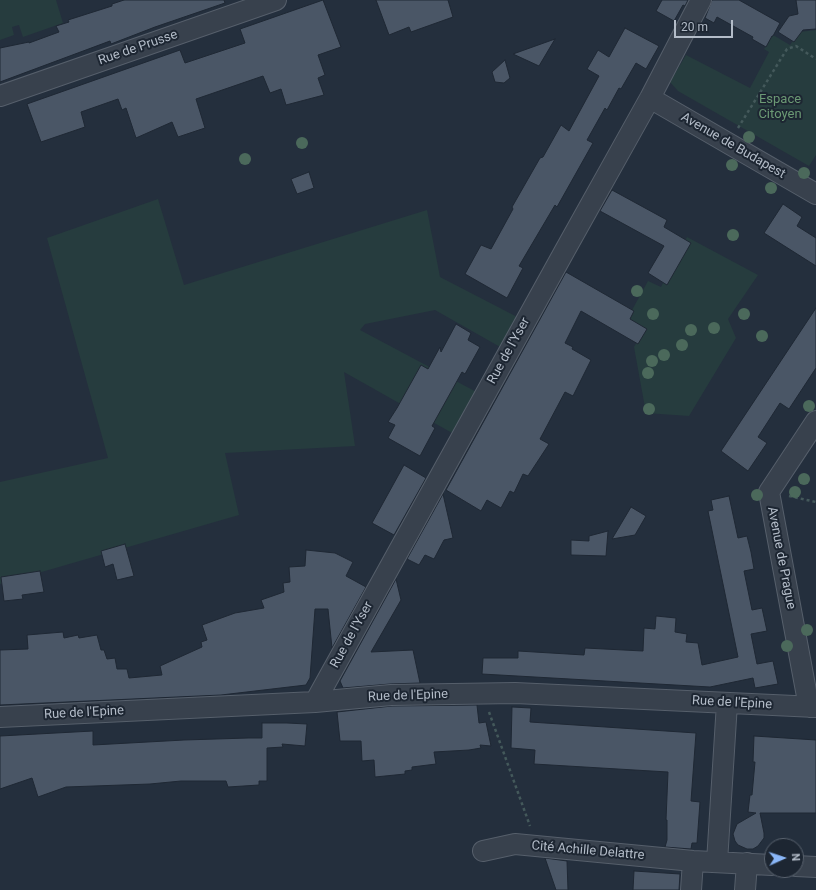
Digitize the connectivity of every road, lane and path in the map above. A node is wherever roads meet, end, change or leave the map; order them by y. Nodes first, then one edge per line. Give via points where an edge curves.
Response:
1 (276, 0) edge
2 (701, 0) edge
3 (816, 59) edge
4 (0, 96) edge
5 (650, 98) junction
6 (729, 144) junction
7 (816, 194) edge
8 (816, 420) edge
9 (769, 492) junction
10 (816, 502) edge
11 (482, 693) junction
12 (315, 702) junction
13 (727, 703) junction
14 (813, 707) edge
15 (0, 717) edge
16 (537, 846) junction
17 (483, 851) dead end
18 (693, 861) junction
19 (717, 862) junction
20 (747, 863) junction
21 (764, 864) edge
22 (804, 866) edge
23 (816, 867) edge
24 (691, 890) edge
25 (745, 890) edge

1 - 4 street, Rue de Prusse
2 - 5 street, Rue de l'Yser
3 - 6 path via 796,46 786,49
5 - 6 street, Avenue de Budapest
5 - 12 street, Rue de l'Yser
6 - 7 street, Avenue de Budapest
8 - 9 street, Avenue de Prague
9 - 10 path
9 - 14 street, Avenue de Prague
11 - 12 street, Rue de l'Epine via 391,695
11 - 13 street, Rue de l'Epine via 515,692
11 - 16 path
12 - 15 street, Rue de l'Epine
13 - 14 street, Rue de l'Epine
13 - 19 street
16 - 17 street, Cité Achille Delattre via 515,844
16 - 18 street, Cité Achille Delattre
18 - 19 street, Cité Achille Delattre
18 - 24 street
19 - 20 street, Cité Achille Delattre
20 - 21 street, Cité Achille Delattre
20 - 25 street
22 - 23 street

